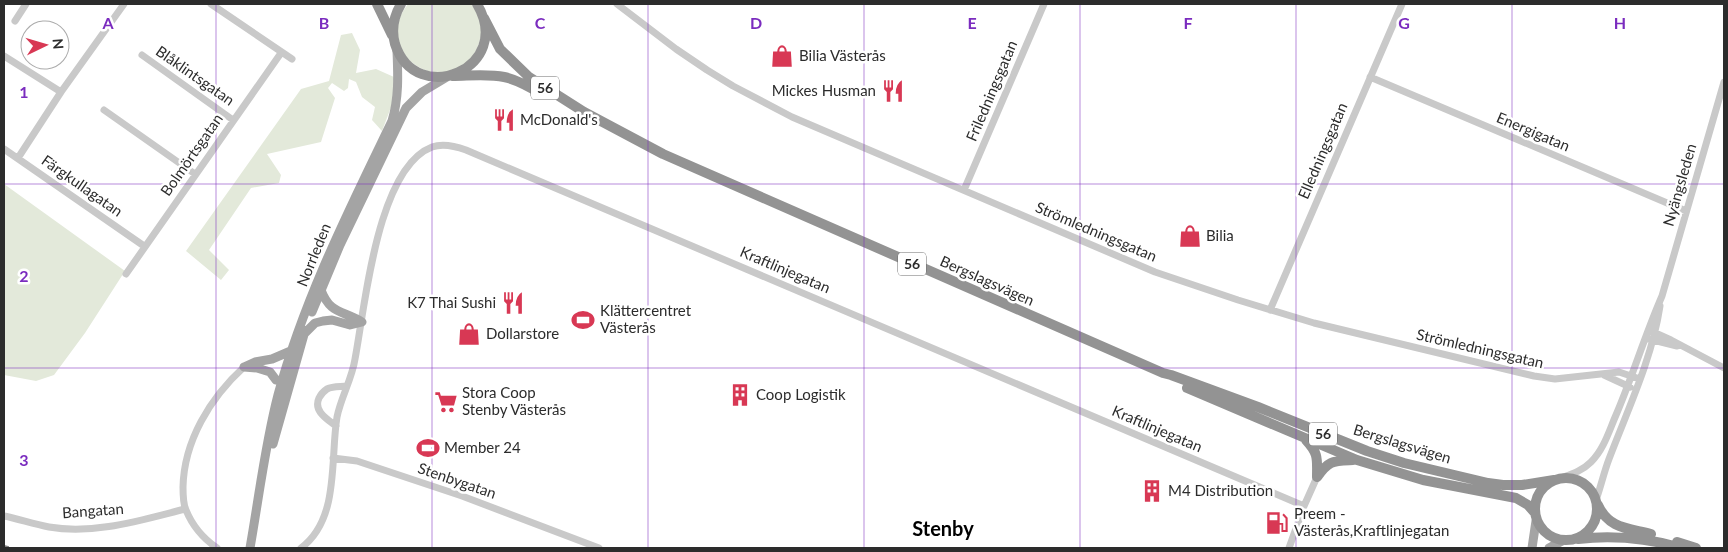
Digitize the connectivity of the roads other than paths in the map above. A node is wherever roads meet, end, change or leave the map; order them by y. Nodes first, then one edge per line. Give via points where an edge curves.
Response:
1 (26, 4) edge
2 (124, 4) edge
3 (210, 4) edge
4 (378, 4) edge
5 (402, 4) edge
6 (617, 4) edge
7 (1044, 4) edge
8 (1402, 4) edge
9 (481, 9) edge
10 (15, 21) dead end
11 (394, 39) junction
12 (397, 50) junction
13 (281, 53) junction
14 (4, 56) edge
15 (142, 56) dead end
16 (292, 60) dead end
17 (450, 76) junction
18 (1370, 77) junction
19 (1724, 82) edge
20 (61, 92) junction
21 (104, 110) dead end
22 (233, 120) junction
23 (4, 148) edge
24 (662, 154) junction
25 (18, 158) junction
26 (195, 174) junction
27 (964, 190) junction
28 (1686, 211) junction
29 (144, 246) junction
30 (126, 274) dead end
31 (321, 290) junction
32 (1662, 296) junction
33 (1270, 310) junction
34 (362, 322) junction
35 (1648, 330) junction
36 (304, 333) junction
37 (1655, 333) junction
38 (1649, 339) junction
39 (1683, 347) junction
40 (293, 350) junction
41 (244, 367) junction
42 (1724, 368) edge
43 (1163, 373) junction
44 (1604, 375) junction
45 (1632, 377) junction
46 (276, 380) joint
47 (1640, 380) junction
48 (348, 386) junction
49 (1628, 387) junction
50 (1636, 389) junction
51 (278, 395) junction
52 (336, 426) junction
53 (1303, 437) junction
54 (333, 458) junction
55 (1357, 460) junction
56 (263, 476) junction
57 (1317, 477) junction
58 (1557, 479) junction
59 (1597, 502) junction
60 (1304, 506) junction
61 (185, 509) junction
62 (4, 516) edge
63 (1536, 517) junction
64 (1567, 540) junction
65 (250, 545) edge
66 (217, 548) edge
67 (301, 548) edge
68 (599, 548) edge
69 (1289, 548) edge
70 (1532, 548) edge
71 (1549, 548) edge
72 (1682, 548) edge
73 (1696, 548) edge

1 - 10 street
2 - 20 street
3 - 13 street
4 - 11 highway, 56
5 - 11 highway, 56 via 395,16
6 - 27 street, Strömledningsgatan via 676,49 755,98 818,129
7 - 27 street, Friledningsgatan
8 - 18 street, Elledningsgatan
9 - 17 highway, 56 via 485,38 478,56 464,70
9 - 24 highway, Bergslagsvägen / 56 via 500,49 529,77 584,112
11 - 12 highway, 56
12 - 17 highway, 56 via 404,61 418,72 436,77
12 - 40 main road, Norrleden via 398,93 392,121 333,242
13 - 16 street
13 - 22 street, Bolmörtsgatan
14 - 20 street
15 - 22 street, Blåklintsgatan
17 - 24 highway, Bergslagsvägen / 56 via 486,74 514,78 598,126
17 - 31 main road, Norrleden via 422,92 406,108
18 - 28 street, Energigatan
18 - 33 street, Elledningsgatan
19 - 28 street, Nyängsleden
20 - 25 street
21 - 26 street
22 - 26 street, Bolmörtsgatan
23 - 25 street, Färgkullagatan
24 - 43 highway, Bergslagsvägen / 56
25 - 29 street, Färgkullagatan
26 - 29 street, Bolmörtsgatan
27 - 33 street, Strömledningsgatan via 1155,272
28 - 32 street, Nyängsleden
29 - 30 street, Bolmörtsgatan
31 - 34 main road via 325,302 332,309
31 - 36 main road, Norrleden
32 - 35 street, Nyängsleden
32 - 37 street, Nyängsleden
33 - 44 street, Strömledningsgatan via 1545,379
34 - 36 main road via 350,325 323,321 315,323
34 - 48 street
34 - 60 street, Kraftlinjegatan via 373,257 395,188 421,153 433,147 455,146
35 - 37 street
35 - 38 street, Nyängsleden
36 - 56 main road, Norrleden
37 - 38 street, Nyängsleden
37 - 39 street
38 - 39 street
38 - 45 street, Nyängsleden
38 - 47 street, Nyängsleden
39 - 42 street
40 - 41 main road
40 - 51 main road, Norrleden
41 - 46 main road via 270,372
41 - 61 street via 229,382 196,430 185,470
43 - 53 highway, Bergslagsvägen / 56 via 1170,380
43 - 58 highway, Bergslagsvägen / 56 via 1404,463 1488,484 1522,485
44 - 45 street, Strömledningsgatan via 1618,372
44 - 49 street
45 - 47 street, Strömledningsgatan
45 - 49 street, Nyängsleden
46 - 51 street
47 - 50 street, Nyängsleden
48 - 52 street
48 - 52 street via 328,388 318,399 317,405 325,418
49 - 50 street
49 - 58 street, Nyängsleden via 1602,448 1592,462 1579,472
50 - 59 street, Nyängsleden via 1607,465
51 - 56 main road, Norrleden
52 - 54 street
53 - 55 highway, Bergslagsvägen / 56
53 - 57 highway via 1315,450
54 - 67 street via 323,519 318,532
54 - 68 street, Stenbygatan via 357,461 462,496
55 - 57 highway via 1328,463
55 - 63 highway, Bergslagsvägen / 56 via 1423,480 1516,498 1528,505
56 - 65 main road, Norrleden
57 - 60 street
58 - 59 highway, 56 via 1584,483
58 - 63 highway via 1540,490 1534,505
59 - 64 highway via 1591,527
59 - 73 highway, 56 via 1601,513 1616,525
60 - 69 street
61 - 62 street, Bangatan via 100,528 49,527
61 - 66 street via 205,539
63 - 64 highway, 56 via 1547,534
63 - 70 main road
64 - 71 main road
64 - 72 highway via 1628,537

